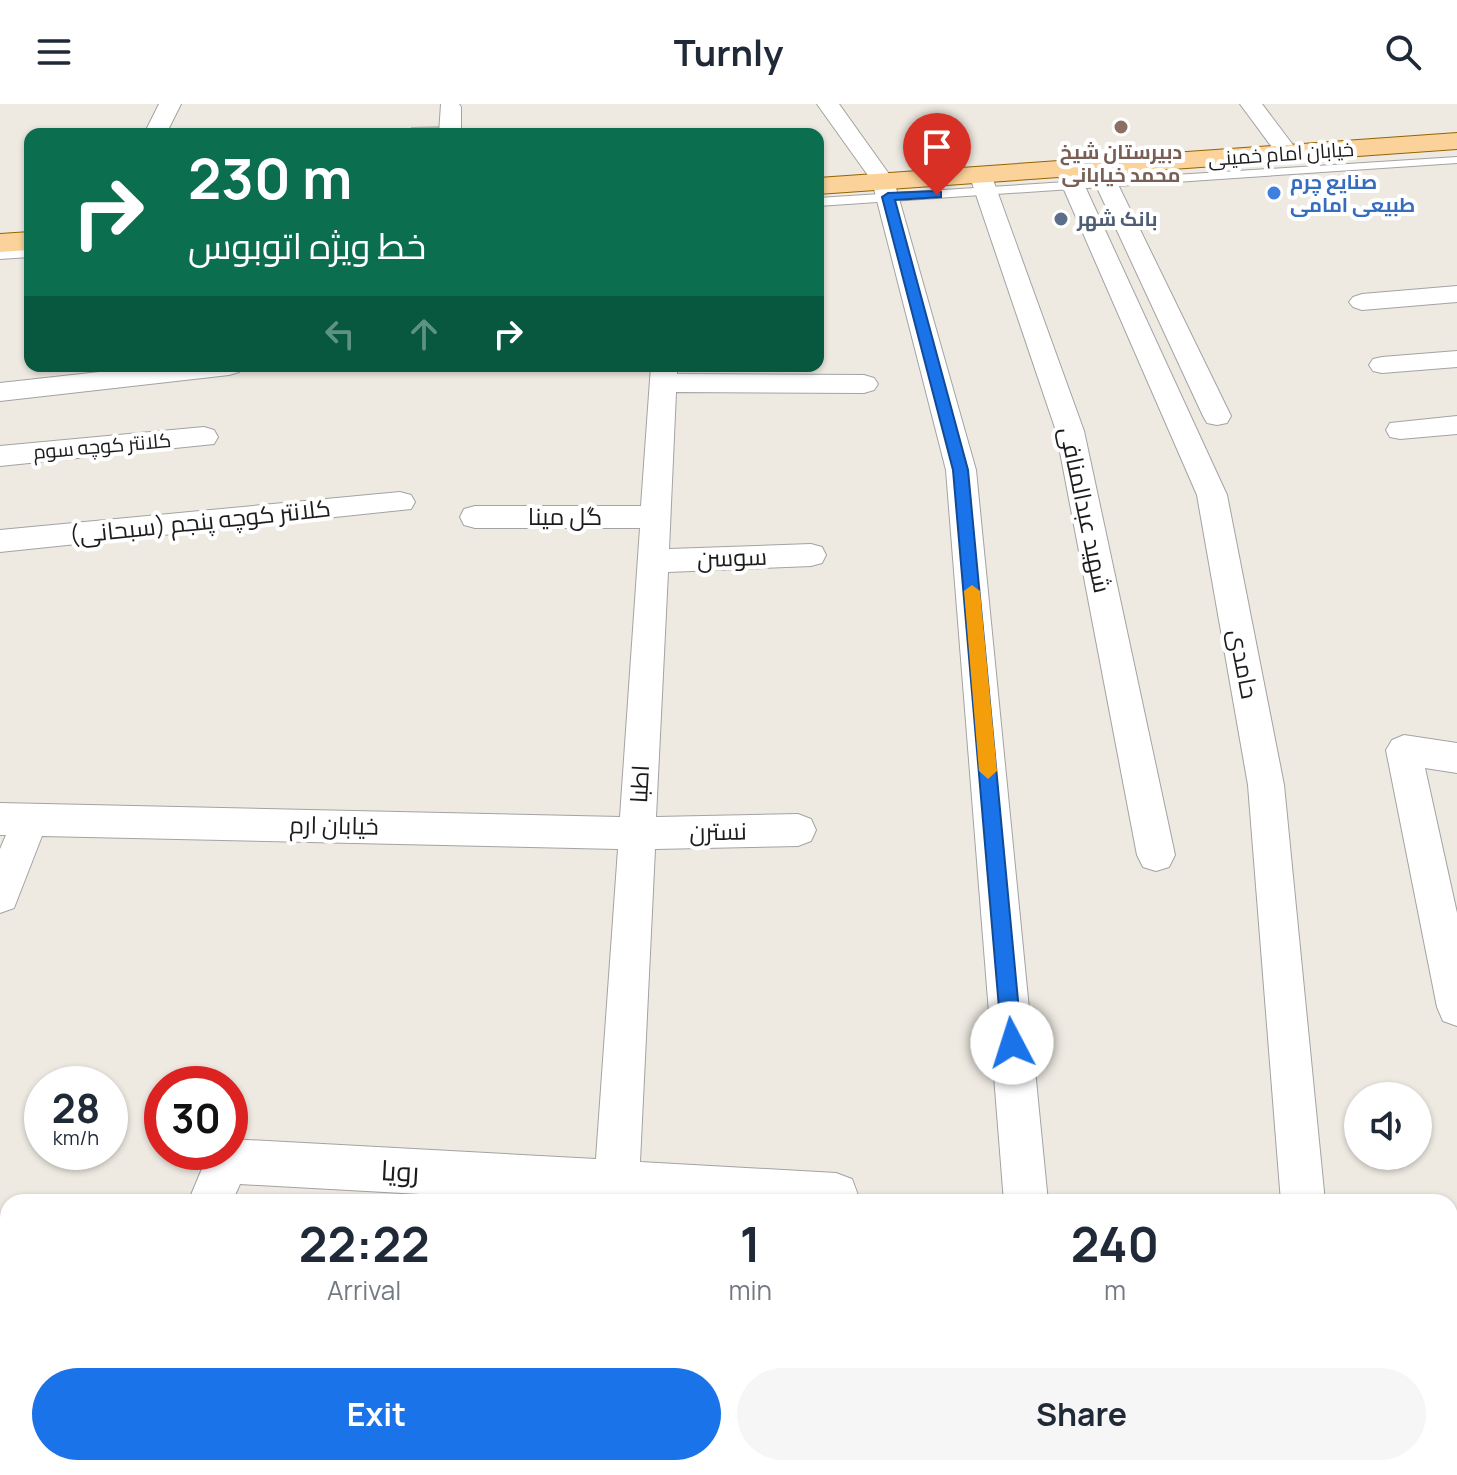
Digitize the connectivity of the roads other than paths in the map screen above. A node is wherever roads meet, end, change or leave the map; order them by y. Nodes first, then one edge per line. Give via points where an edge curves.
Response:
1 (170, 104) edge
2 (828, 104) edge
3 (1251, 104) edge
4 (450, 107) dead end
5 (158, 128) edge
6 (450, 128) edge
7 (1457, 141) edge
8 (1288, 153) junction
9 (1457, 160) edge
10 (1086, 176) junction
11 (983, 183) junction
12 (824, 186) edge
13 (885, 189) junction
14 (824, 201) edge
15 (24, 241) edge
16 (0, 243) edge
17 (24, 253) edge
18 (0, 255) edge
19 (1457, 294) edge
20 (1362, 302) dead end
21 (1457, 359) edge
22 (1382, 365) dead end
23 (176, 372) edge
24 (664, 374) edge
25 (864, 384) dead end
26 (0, 392) edge
27 (1217, 416) dead end
28 (1457, 425) edge
29 (1400, 430) dead end
30 (204, 437) dead end
31 (0, 456) edge
32 (400, 502) dead end
33 (475, 517) dead end
34 (655, 517) junction
35 (0, 541) edge
36 (811, 555) dead end
37 (653, 561) junction
38 (1457, 758) edge
39 (15, 819) edge
40 (798, 830) dead end
41 (638, 833) junction
42 (1156, 855) dead end
43 (0, 896) edge
44 (1457, 1007) edge
45 (617, 1193) edge
46 (213, 1194) edge
47 (726, 1194) edge
48 (1025, 1194) edge
49 (1303, 1194) edge

1 - 5 street
2 - 13 street
3 - 8 street
4 - 6 street
7 - 8 main road, خیابان امام خمینی
8 - 10 main road, خیابان امام خمینی
9 - 10 lane
10 - 11 main road, خیابان امام خمینی
10 - 27 street
10 - 49 street, حامدی via 1212,495 1266,785
11 - 13 main road, خیابان امام خمینی
11 - 42 street, شهید عبدالمنافی via 1070,431
12 - 13 main road, خیابان امام خمینی
13 - 14 lane
13 - 48 street via 961,470
15 - 16 main road
17 - 18 lane
19 - 20 street
21 - 22 street
23 - 26 street
24 - 25 street
24 - 34 street, اطبا
28 - 29 street
30 - 31 street, کلانتر کوچه سوم
32 - 35 street, کلانتر کوچه پنجم (سبحانی)
33 - 34 street, گل مینا
34 - 37 street, اطبا
36 - 37 street, سوسن
37 - 41 street, اطبا
38 - 44 street via 1404,750
39 - 41 street, خیابان ارم
39 - 43 street, خیابان ارم
40 - 41 street, نسترن
41 - 45 street, اطبا
45 - 46 street, رویا via 227,1161
45 - 47 street

